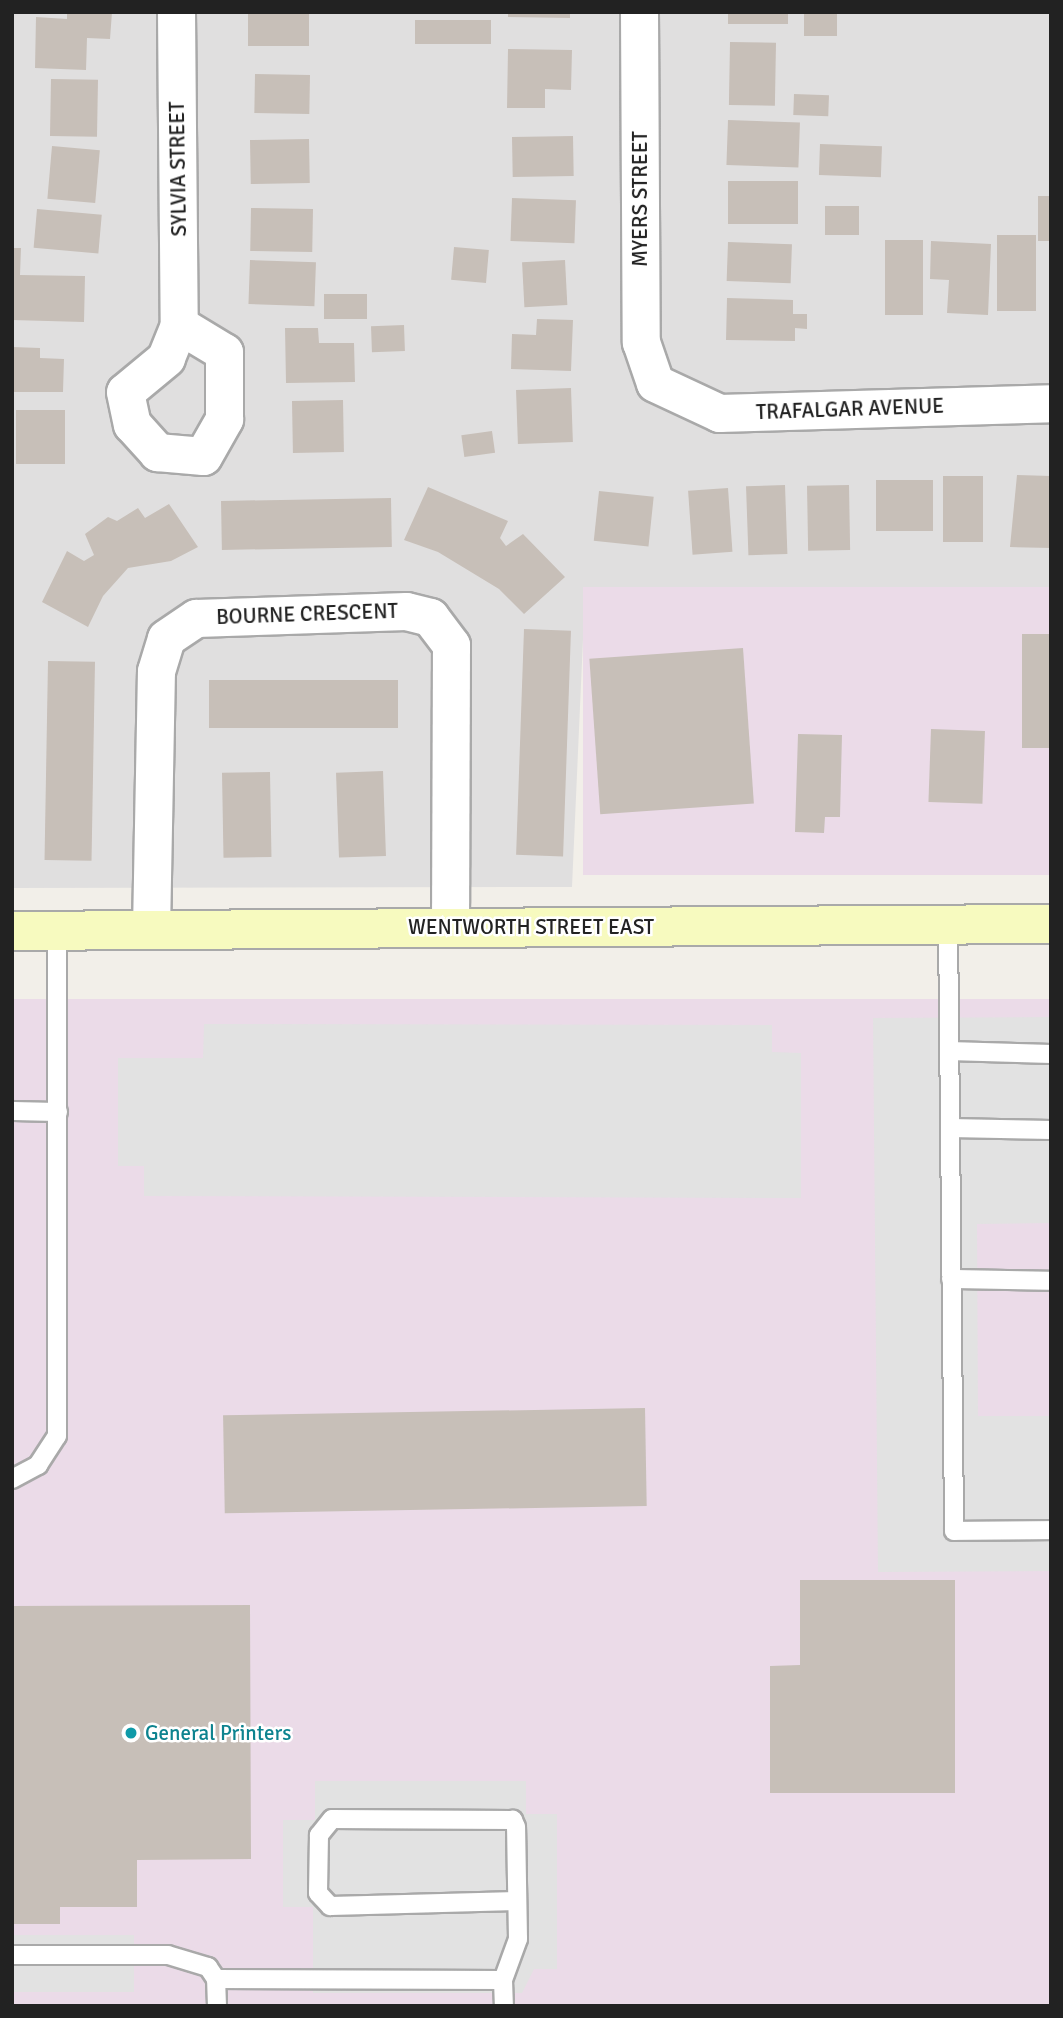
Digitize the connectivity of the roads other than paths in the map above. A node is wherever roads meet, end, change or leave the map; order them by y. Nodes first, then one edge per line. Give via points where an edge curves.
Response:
1 (176, 12) edge
2 (639, 12) edge
3 (179, 325) dead end
4 (655, 383) joint
5 (1051, 402) edge
6 (948, 923) junction
7 (1051, 924) edge
8 (450, 928) junction
9 (150, 930) junction
10 (12, 931) edge
11 (57, 931) junction
12 (949, 1051) junction
13 (1051, 1054) edge
14 (12, 1111) edge
15 (58, 1112) junction
16 (950, 1128) junction
17 (1051, 1130) edge
18 (951, 1279) junction
19 (1051, 1281) edge
20 (12, 1479) edge
21 (1051, 1530) edge
22 (517, 1901) junction
23 (12, 1955) edge
24 (216, 1979) junction
25 (503, 1980) junction
26 (217, 2006) edge
27 (503, 2006) edge

1 - 3 street, SYLVIA STREET
2 - 4 street, MYERS STREET via 640,342
4 - 5 street, TRAFALGAR AVENUE via 719,413
6 - 7 main road, WENTWORTH STREET EAST
6 - 8 main road, WENTWORTH STREET EAST
6 - 12 lane
8 - 9 main road, WENTWORTH STREET EAST
8 - 9 street, BOURNE CRESCENT via 451,645 430,617 406,611 196,618 166,638 156,671
9 - 11 main road, WENTWORTH STREET EAST
10 - 11 main road, WENTWORTH STREET EAST
11 - 15 lane
12 - 13 lane
12 - 16 lane
14 - 15 lane
15 - 20 lane via 57,1436 38,1465
16 - 17 lane
16 - 18 lane
18 - 19 lane
18 - 21 lane via 954,1531
22 - 22 lane via 516,1827 508,1817 332,1819 319,1835 318,1893 330,1906
22 - 25 lane via 517,1952
23 - 24 lane via 168,1955 208,1967
24 - 25 lane
24 - 26 lane
25 - 27 lane

